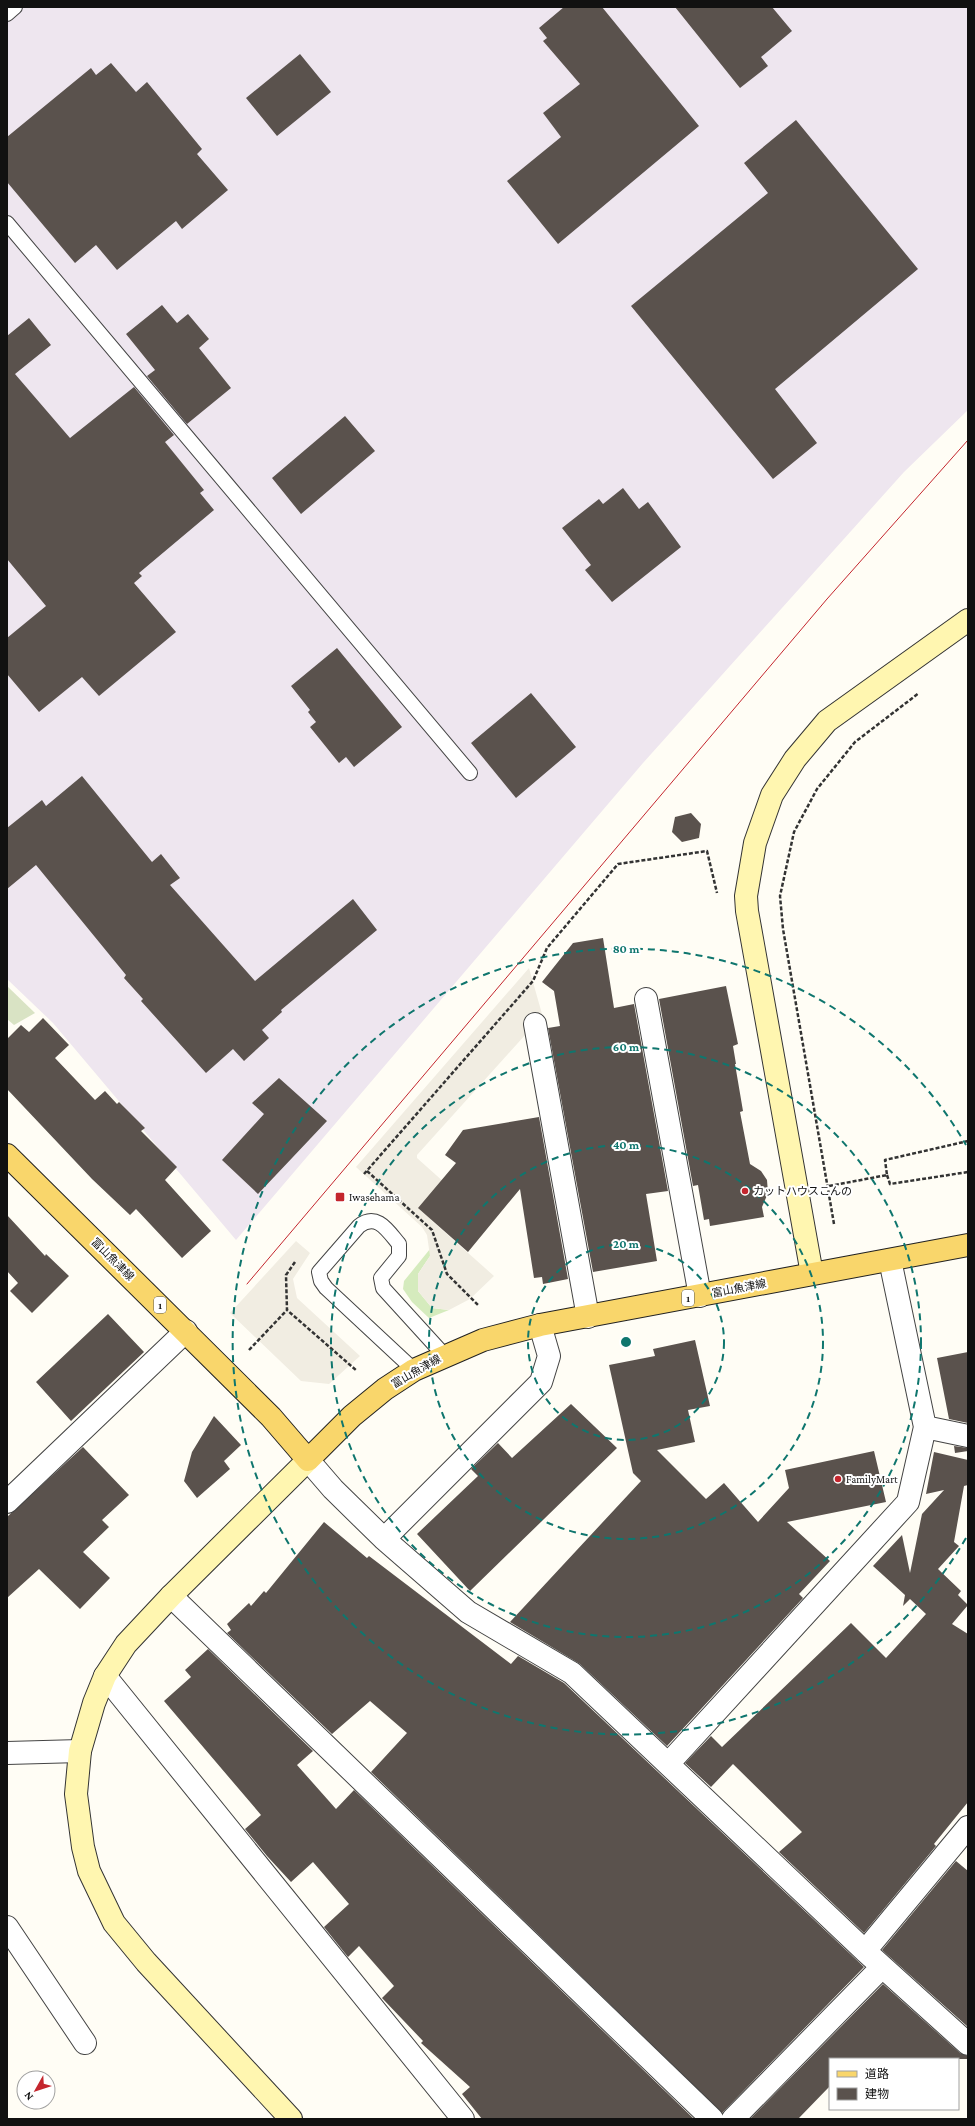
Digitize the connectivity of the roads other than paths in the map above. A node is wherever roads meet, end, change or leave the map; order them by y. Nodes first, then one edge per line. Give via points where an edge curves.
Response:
1 (15, 7) edge
2 (7, 14) edge
3 (7, 223) edge
4 (968, 620) edge
5 (470, 773) dead end
6 (646, 999) dead end
7 (535, 1024) dead end
8 (7, 1155) edge
9 (968, 1245) edge
10 (890, 1260) junction
11 (812, 1274) junction
12 (700, 1296) junction
13 (588, 1317) junction
14 (540, 1325) junction
15 (186, 1331) junction
16 (444, 1355) junction
17 (414, 1370) junction
18 (925, 1427) junction
19 (968, 1436) edge
20 (308, 1460) junction
21 (7, 1502) edge
22 (384, 1539) junction
23 (171, 1596) junction
24 (105, 1676) junction
25 (80, 1751) junction
26 (7, 1753) edge
27 (668, 1764) junction
28 (968, 1827) edge
29 (7, 1927) edge
30 (865, 1952) junction
31 (882, 1967) junction
32 (85, 2043) dead end
33 (968, 2044) edge
34 (291, 2119) edge
35 (463, 2119) edge
36 (712, 2119) edge
37 (733, 2119) edge

1 - 2 lane
3 - 5 lane
4 - 11 street via 827,721 795,759 772,795 755,843 746,896 747,911
6 - 12 street
7 - 13 street
8 - 15 main road, 富山魚津線 / 1
9 - 10 main road, 富山魚津線 / 1
10 - 11 main road, 富山魚津線 / 1
10 - 18 street
11 - 12 main road, 富山魚津線 / 1
12 - 13 main road, 富山魚津線 / 1
13 - 14 main road, 富山魚津線 / 1
14 - 16 main road, 富山魚津線 / 1 via 483,1340
14 - 22 street via 549,1356 541,1382
15 - 20 main road, 富山魚津線 / 1 via 271,1417
15 - 21 street
16 - 17 main road, 富山魚津線 / 1
16 - 17 lane via 383,1288 381,1278 399,1256 399,1244 382,1224 366,1220 320,1272 321,1281
17 - 20 main road, 富山魚津線 / 1 via 385,1389 352,1416
18 - 19 street
18 - 27 street via 908,1502
20 - 22 street via 333,1489
20 - 23 street
22 - 27 street via 468,1612 572,1672
23 - 24 street via 126,1644
23 - 36 street
24 - 25 street
24 - 35 street
25 - 26 street
25 - 34 street via 76,1794 82,1847 89,1871 114,1923 146,1962
27 - 30 street
28 - 30 street
29 - 32 street
30 - 31 street
31 - 33 street
31 - 37 street

